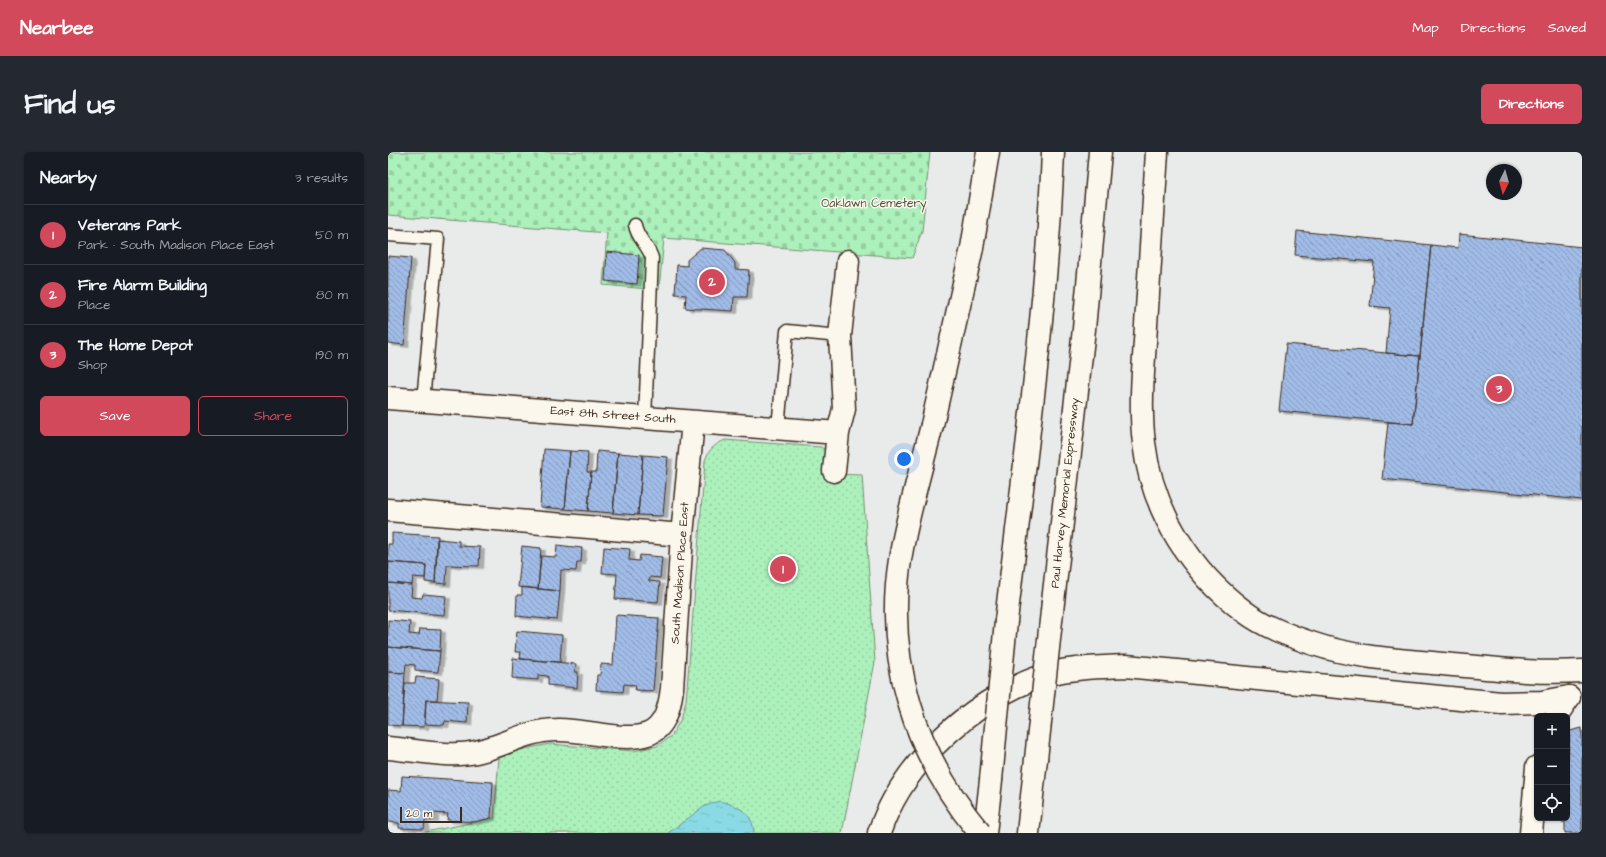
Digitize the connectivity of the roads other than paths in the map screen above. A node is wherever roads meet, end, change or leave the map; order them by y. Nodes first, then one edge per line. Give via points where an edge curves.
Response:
1 (988, 152) edge
2 (1053, 152) edge
3 (1100, 152) edge
4 (1157, 152) edge
5 (635, 225) dead end
6 (388, 235) edge
7 (848, 261) dead end
8 (840, 336) junction
9 (388, 398) edge
10 (423, 401) junction
11 (645, 418) junction
12 (693, 422) junction
13 (778, 428) junction
14 (838, 432) junction
15 (834, 471) dead end
16 (388, 510) edge
17 (682, 535) junction
18 (1582, 671) edge
19 (1558, 713) edge
20 (388, 748) edge
21 (1535, 785) edge
22 (879, 833) edge
23 (980, 833) edge
24 (985, 833) edge
25 (1028, 833) edge
26 (1531, 833) edge

1 - 23 main road, bridge via 972,248 900,561 896,612 899,660 912,713 932,763 954,799
2 - 24 main road, bridge via 1051,205 1039,332
3 - 25 main road, Paul Harvey Memorial Expressway, bridge via 1084,328
4 - 18 main road via 1142,430 1150,473 1160,505 1173,532 1192,561 1217,588 1246,613 1281,632 1316,645 1390,659 1537,672
5 - 11 lane via 636,233 650,250 652,258
6 - 10 lane via 438,239
7 - 8 main road
8 - 13 lane via 787,331
8 - 14 main road via 844,409
9 - 10 main road, East 8th Street South
10 - 11 main road, East 8th Street South
11 - 12 main road, East 8th Street South
12 - 13 main road, East 8th Street South
12 - 17 main road, South Madison Place East
13 - 14 main road, East 8th Street South
14 - 15 main road
16 - 17 main road
17 - 20 main road, South Madison Place East via 672,688 670,705 662,723 648,733 630,737 558,730 529,733 475,752 450,754
19 - 22 main road via 1569,697 1542,702 1501,703 1126,666 1056,672 1023,684 984,705 939,741 916,766 896,796
21 - 26 main road

